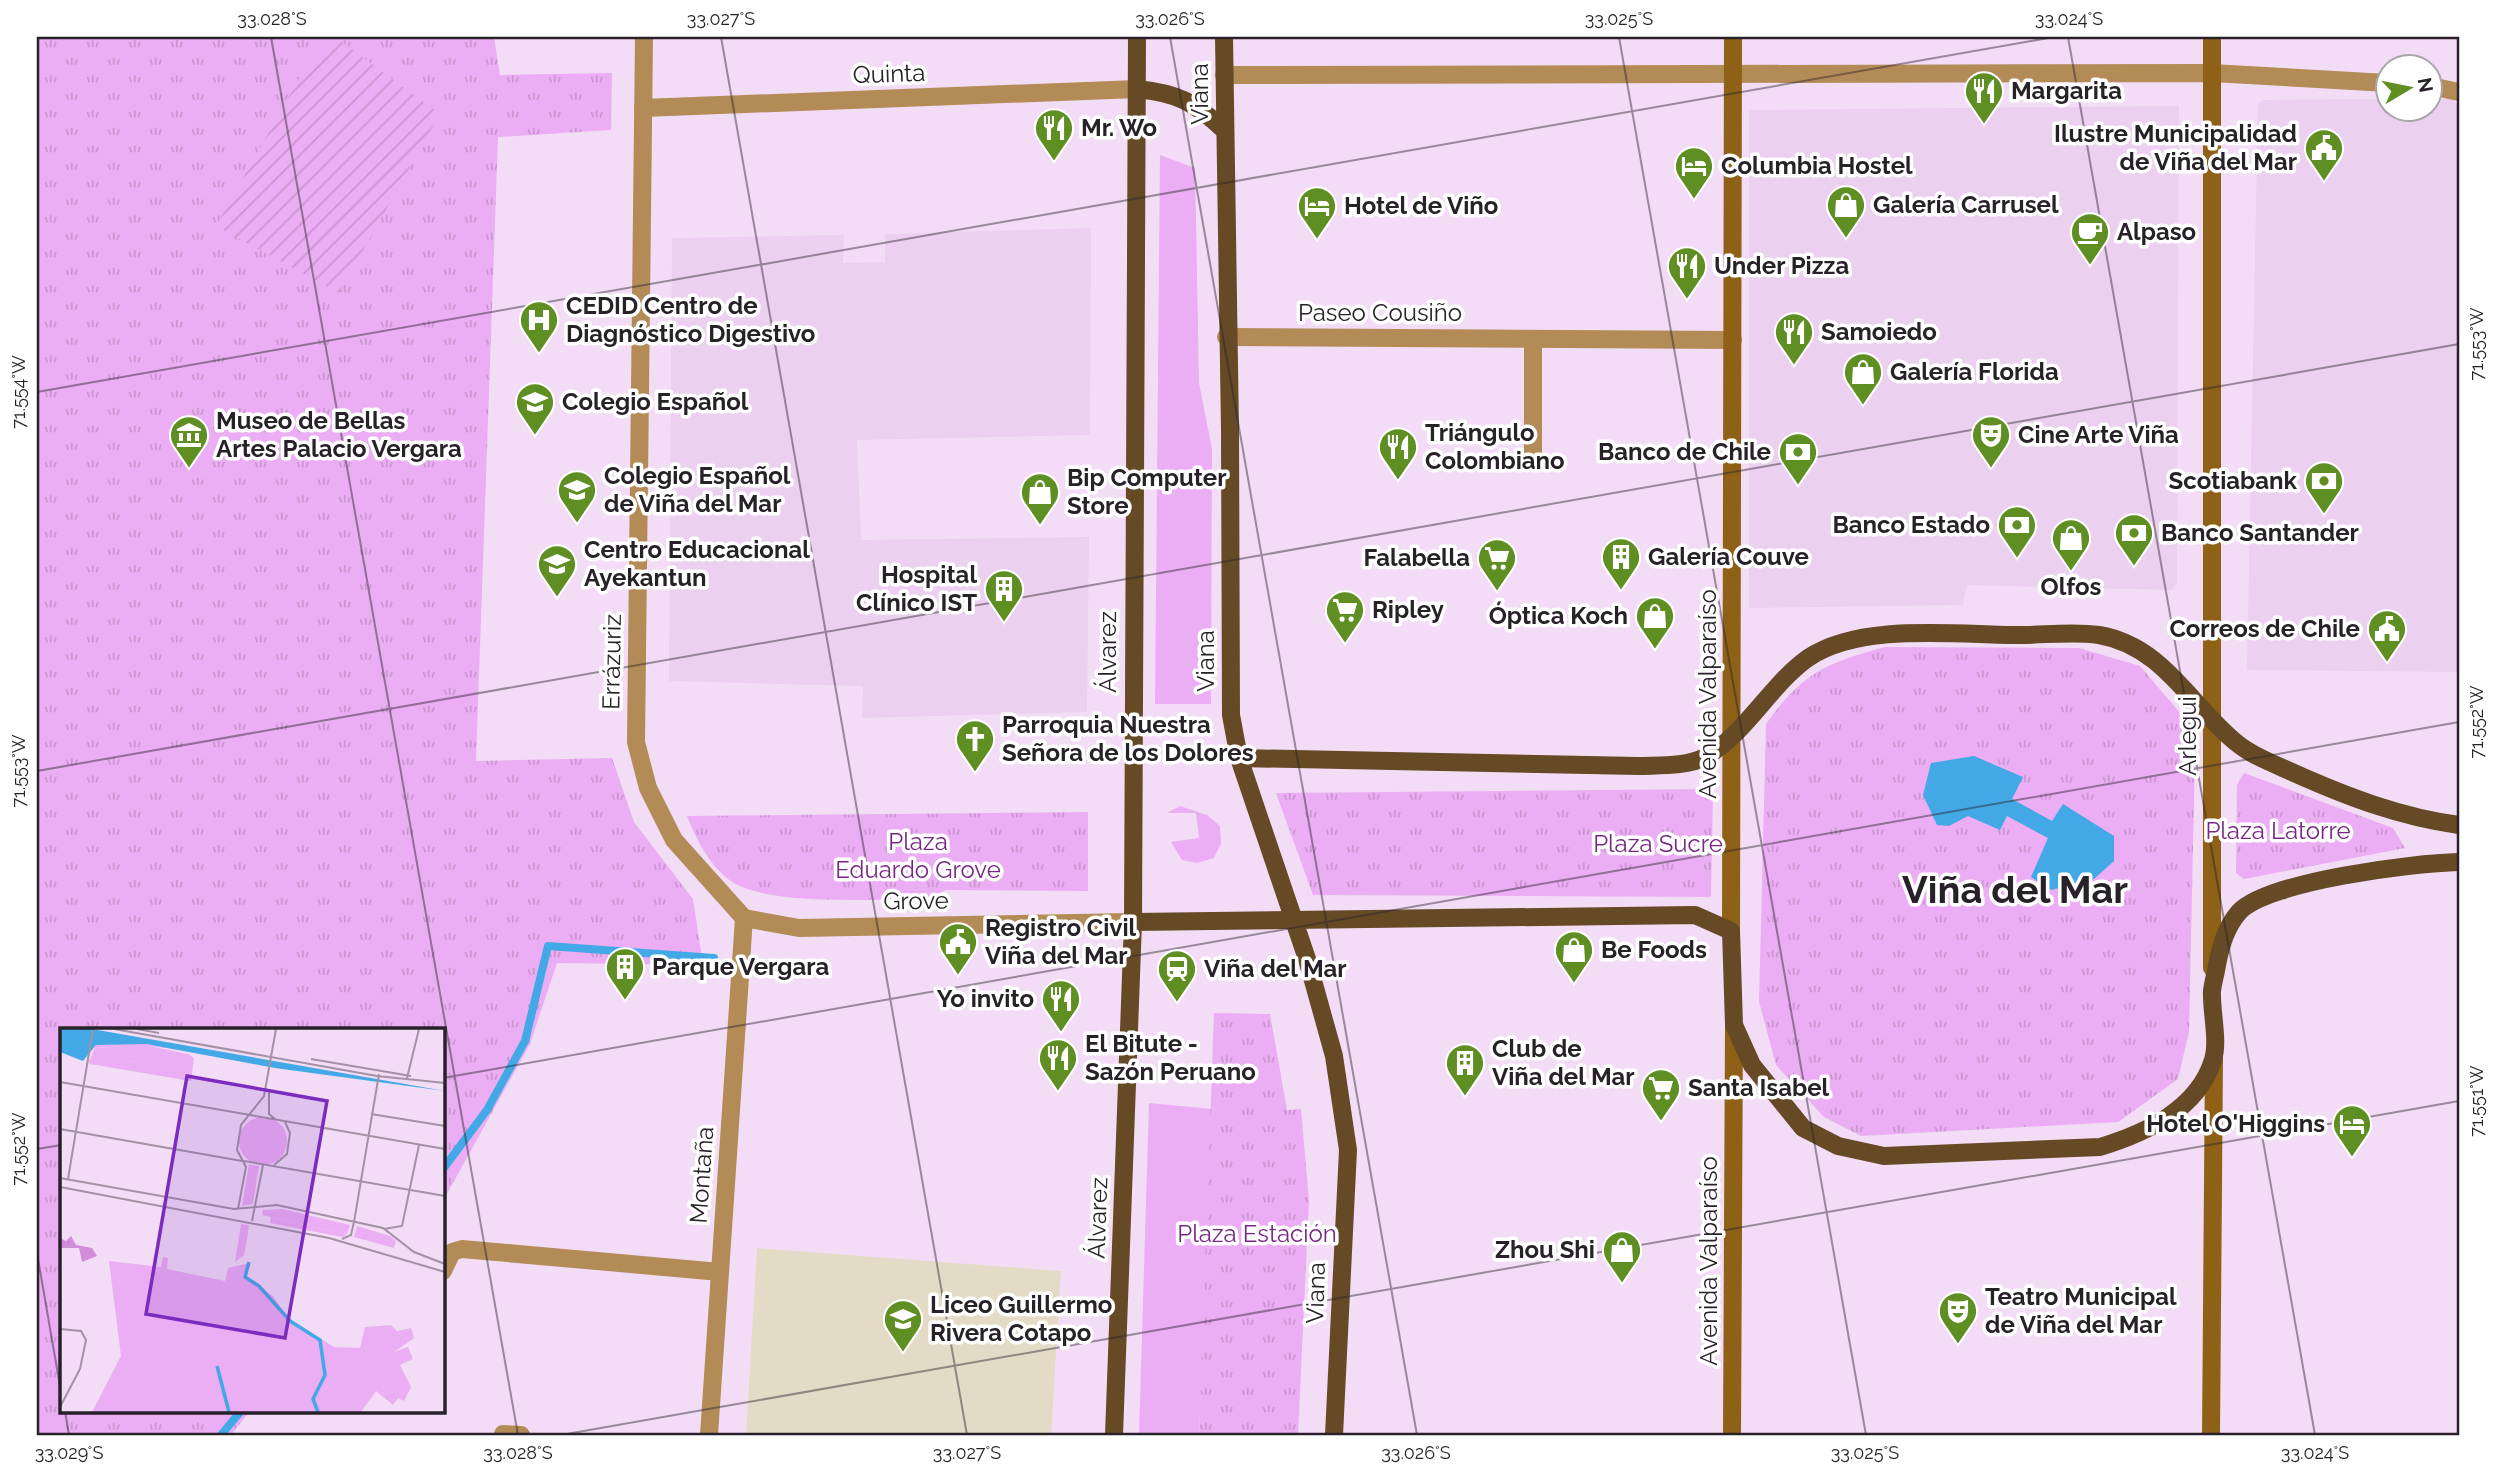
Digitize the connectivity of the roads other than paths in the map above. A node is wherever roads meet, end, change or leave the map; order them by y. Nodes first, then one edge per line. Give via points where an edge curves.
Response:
1 (643, 37) edge
2 (1137, 37) edge
3 (1224, 37) edge
4 (1733, 37) edge
5 (2212, 37) edge
6 (2212, 73) junction
7 (1733, 74) junction
8 (1224, 75) junction
9 (2374, 82) edge
10 (1137, 89) junction
11 (643, 108) junction
12 (1224, 130) junction
13 (1226, 337) junction
14 (1533, 339) junction
15 (1733, 340) junction
16 (1533, 452) dead end
17 (2212, 719) junction
18 (1733, 735) junction
19 (1239, 758) junction
20 (2459, 825) edge
21 (2459, 862) edge
22 (744, 918) junction
23 (1133, 922) junction
24 (1293, 922) junction
25 (1731, 931) junction
26 (2212, 991) junction
27 (1734, 1025) junction
28 (2214, 1058) junction
29 (444, 1269) edge
30 (720, 1272) junction
31 (503, 1434) edge
32 (521, 1435) edge
33 (709, 1435) edge
34 (1114, 1435) edge
35 (1334, 1435) edge
36 (1732, 1435) edge
37 (2210, 1435) edge

1 - 11 street, Errázuriz
2 - 10 main road, Álvarez
3 - 8 main road, Viana
4 - 7 main road, Avenida Valparaíso
5 - 6 main road, Arlegui
6 - 7 street
6 - 9 street
6 - 17 main road, Arlegui
7 - 8 street
7 - 15 main road, Avenida Valparaíso
8 - 12 main road, Viana
10 - 11 street, Quinta
10 - 12 main road via 1184,98
10 - 23 main road, Álvarez
11 - 22 street, Errázuriz via 636,742 648,788 674,841
12 - 13 main road, Viana
13 - 14 street, Paseo Cousiño
13 - 19 main road, Viana via 1231,715
14 - 15 street, Paseo Cousiño
14 - 16 street
15 - 18 main road, Avenida Valparaíso
17 - 18 main road via 2169,671 2137,648 2099,635 1882,635 1836,643 1808,658 1774,686
17 - 20 main road via 2252,755 2357,801
17 - 26 main road, Arlegui
18 - 19 main road via 1704,757 1638,766
18 - 25 main road, Avenida Valparaíso
19 - 24 main road, Viana
21 - 26 main road via 2324,880 2253,900 2227,928
22 - 23 street, Grove via 799,928
22 - 30 street, Montaña
23 - 24 main road
23 - 34 main road, Álvarez
24 - 25 main road via 1687,915
24 - 35 main road, Viana via 1334,1056 1348,1150
25 - 27 main road, Avenida Valparaíso
26 - 28 main road, Arlegui
27 - 28 main road via 1752,1065 1804,1128 1838,1146 1884,1156 2100,1147 2131,1137 2173,1113 2197,1092
27 - 36 main road, Avenida Valparaíso
28 - 37 main road, Arlegui
29 - 30 street via 452,1252 462,1249
30 - 33 street, Montaña
31 - 32 street

